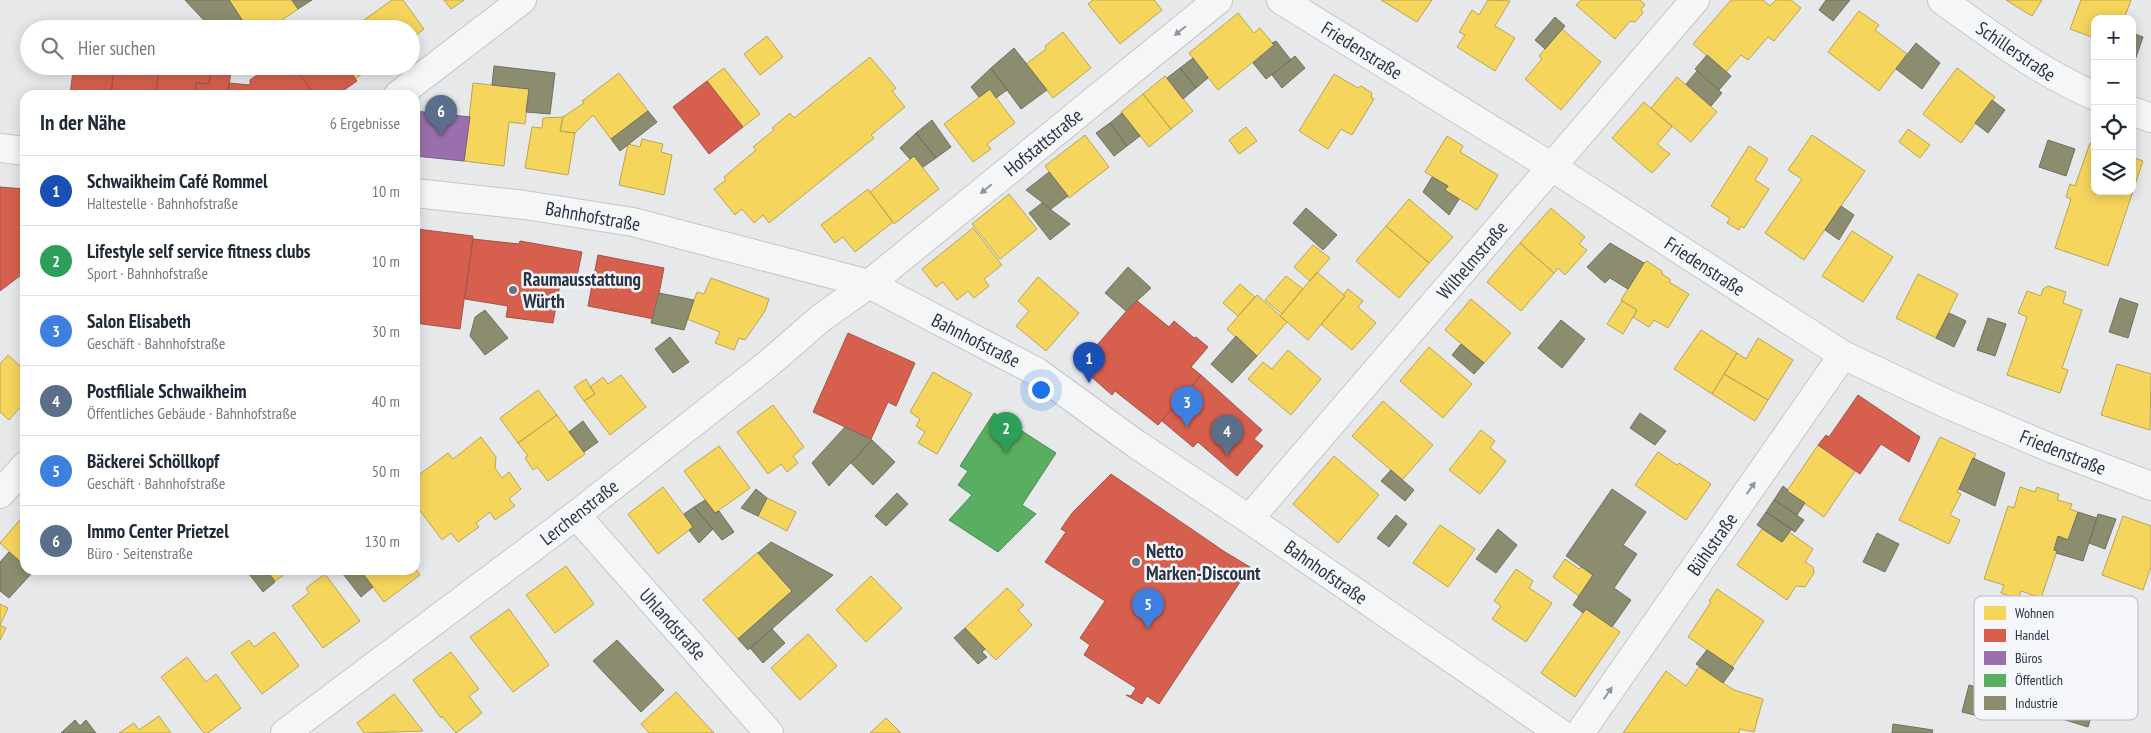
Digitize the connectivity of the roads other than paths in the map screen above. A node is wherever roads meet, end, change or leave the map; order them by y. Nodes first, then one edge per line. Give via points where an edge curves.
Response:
1 (522, 0) edge
2 (1218, 0) edge
3 (1281, 0) edge
4 (1695, 0) edge
5 (1942, 0) edge
6 (405, 90) edge
7 (2091, 94) edge
8 (2136, 112) edge
9 (2151, 118) edge
10 (0, 148) edge
11 (20, 150) edge
12 (1552, 167) junction
13 (420, 194) edge
14 (868, 284) junction
15 (1843, 355) junction
16 (20, 472) edge
17 (2151, 486) edge
18 (0, 494) edge
19 (576, 515) junction
20 (1249, 519) junction
21 (285, 733) edge
22 (769, 733) edge
23 (1560, 733) edge
24 (1580, 733) edge

1 - 6 street
2 -> 14 street, Hofstattstraße
3 - 12 street, Friedenstraße
4 - 12 street, Wilhelmstraße
5 - 7 street, Schillerstraße via 2001,43 2063,82
8 - 9 street
10 - 11 street
12 - 15 street, Friedenstraße
12 - 20 street, Wilhelmstraße
13 - 14 street, Bahnhofstraße via 525,205 633,222
14 - 19 street, Lerchenstraße
14 - 20 street, Bahnhofstraße via 1038,372 1136,444
15 - 17 street, Friedenstraße via 2053,450
24 -> 15 street, Bühlstraße
16 - 18 street
19 - 21 street, Lerchenstraße
19 - 22 street, Uhlandstraße
20 - 23 street, Bahnhofstraße

